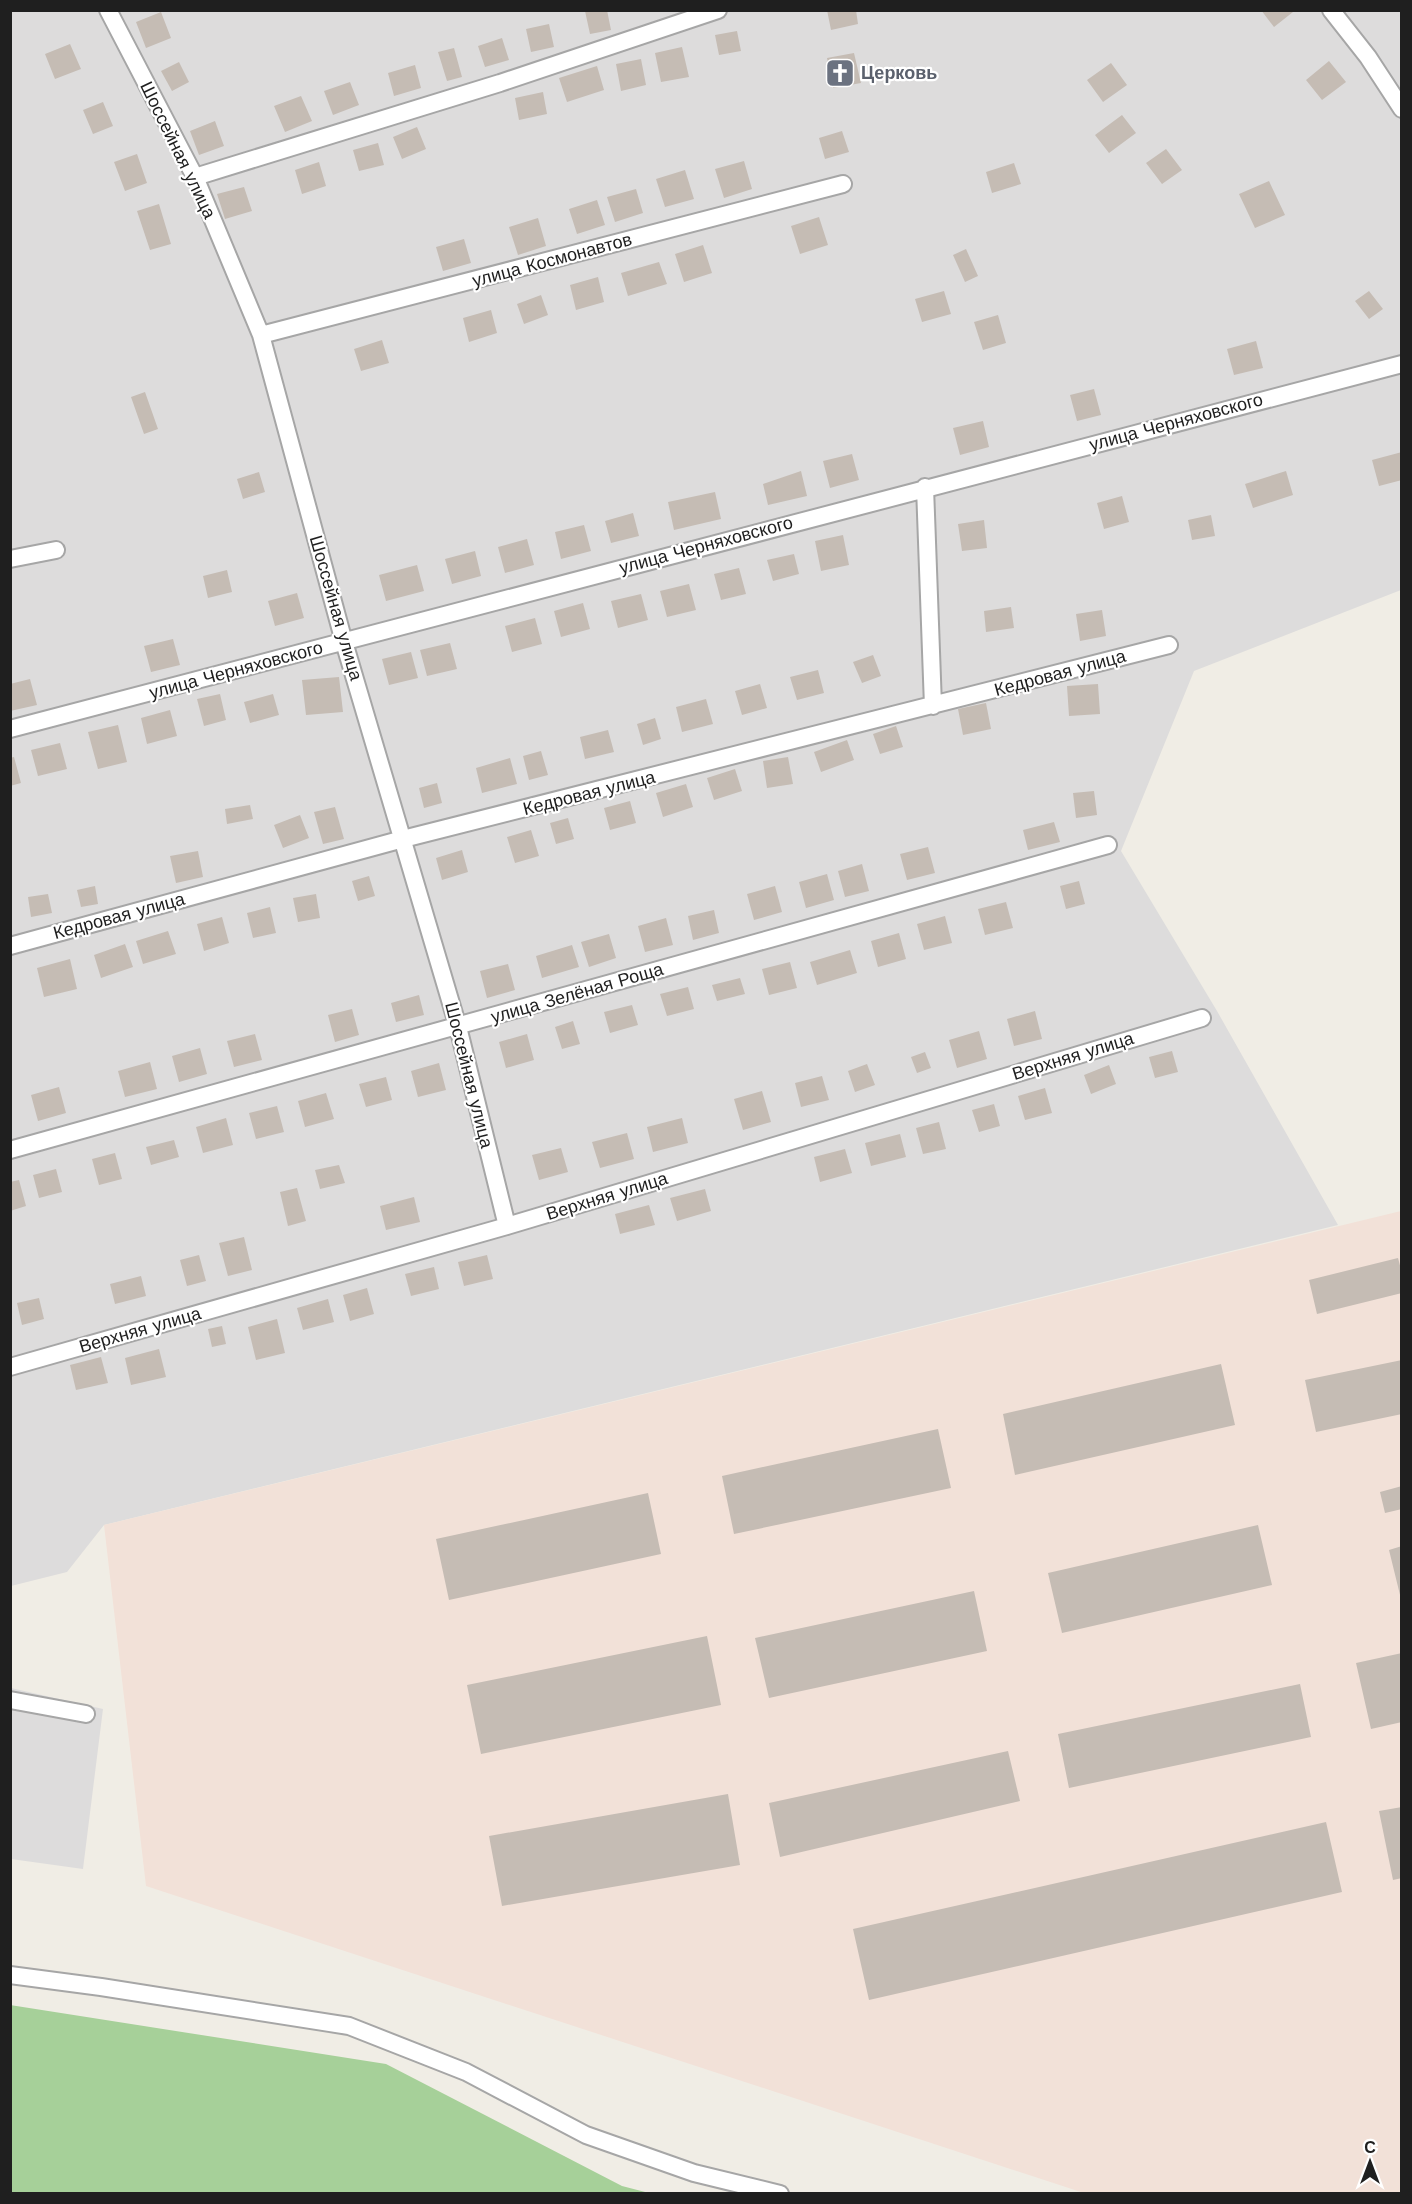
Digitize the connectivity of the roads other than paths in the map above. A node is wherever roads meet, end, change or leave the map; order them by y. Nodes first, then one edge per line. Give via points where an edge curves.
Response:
1 (108, 10) edge
2 (718, 10) edge
3 (1330, 10) edge
4 (1401, 109) edge
5 (195, 177) junction
6 (843, 184) dead end
7 (261, 335) junction
8 (1401, 364) edge
9 (925, 487) junction
10 (56, 550) dead end
11 (10, 559) edge
12 (344, 642) junction
13 (1169, 645) dead end
14 (933, 706) junction
15 (10, 729) edge
16 (403, 839) junction
17 (1108, 845) dead end
18 (10, 946) edge
19 (1202, 1018) dead end
20 (458, 1027) junction
21 (10, 1150) edge
22 (507, 1226) junction
23 (10, 1367) edge
24 (10, 1700) edge
25 (86, 1714) dead end
26 (10, 1975) edge
27 (780, 2193) edge

1 - 5 street, Шоссейная улица
2 - 5 street
3 - 4 street via 1368,57
5 - 7 street, Шоссейная улица
6 - 7 street, улица Космонавтов
7 - 12 street, Шоссейная улица
8 - 9 street, улица Черняховского
9 - 12 street, улица Черняховского
9 - 14 street
10 - 11 street
12 - 15 street, улица Черняховского
12 - 16 street, Шоссейная улица
13 - 14 street, Кедровая улица
14 - 16 street, Кедровая улица
16 - 18 street, Кедровая улица
16 - 20 street, Шоссейная улица
17 - 20 street, улица Зелёная Роща
19 - 22 street, Верхняя улица
20 - 21 street, улица Зелёная Роща
20 - 22 street, Шоссейная улица
22 - 23 street, Верхняя улица
24 - 25 street
26 - 27 street via 349,2026 466,2072 586,2134 693,2173

